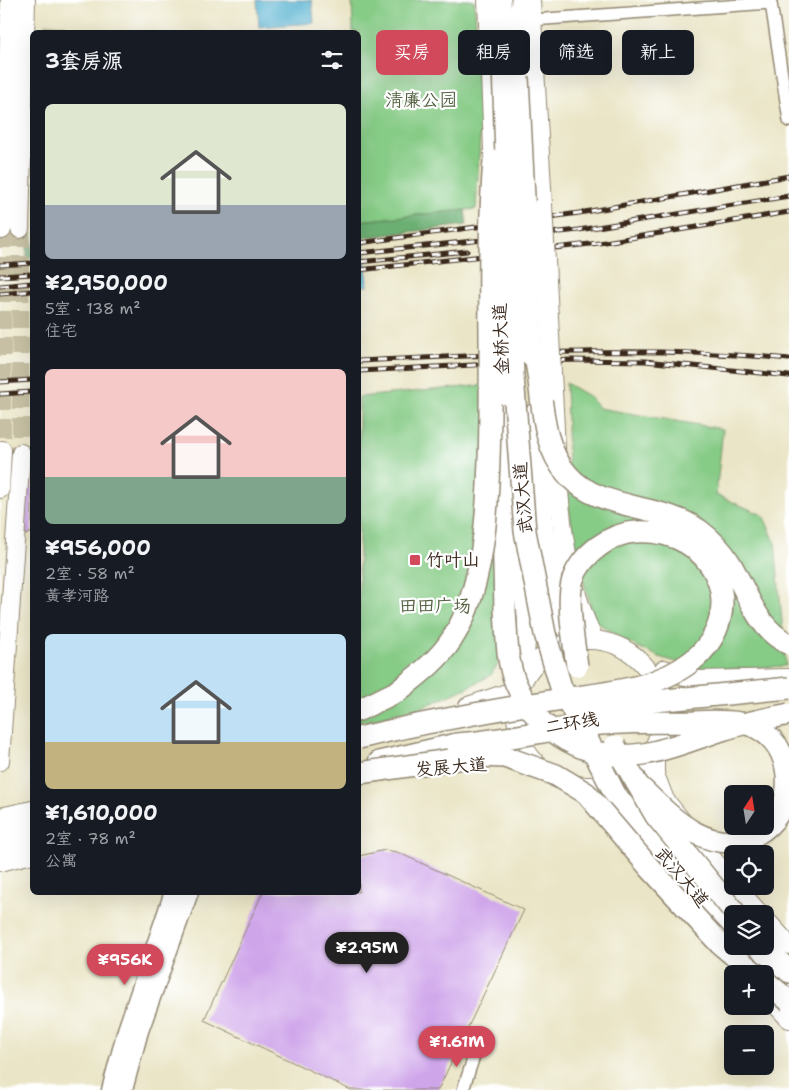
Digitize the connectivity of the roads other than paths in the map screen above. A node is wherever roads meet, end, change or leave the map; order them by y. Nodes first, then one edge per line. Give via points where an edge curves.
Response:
1 (10, 0) edge
2 (26, 0) edge
3 (487, 0) edge
4 (500, 0) edge
5 (514, 0) edge
6 (522, 0) edge
7 (531, 0) edge
8 (532, 20) junction
9 (505, 30) edge
10 (512, 30) edge
11 (516, 30) edge
12 (508, 75) edge
13 (510, 75) edge
14 (511, 75) edge
15 (789, 121) edge
16 (20, 229) tunnel mouth
17 (2, 230) tunnel mouth
18 (491, 335) junction
19 (531, 342) junction
20 (2, 450) tunnel mouth
21 (21, 453) tunnel mouth
22 (0, 489) edge
23 (594, 639) junction
24 (789, 644) edge
25 (640, 659) junction
26 (577, 666) junction
27 (789, 678) edge
28 (522, 683) junction
29 (789, 688) edge
30 (789, 700) edge
31 (361, 709) edge
32 (789, 715) edge
33 (661, 728) junction
34 (361, 731) edge
35 (361, 738) edge
36 (457, 744) junction
37 (655, 745) junction
38 (361, 752) edge
39 (0, 761) edge
40 (361, 766) edge
41 (543, 770) junction
42 (361, 773) edge
43 (361, 779) edge
44 (572, 784) junction
45 (638, 785) junction
46 (30, 810) edge
47 (30, 815) edge
48 (0, 817) edge
49 (0, 822) edge
50 (30, 824) edge
51 (0, 831) edge
52 (30, 840) edge
53 (0, 847) edge
54 (30, 854) edge
55 (0, 862) edge
56 (724, 873) edge
57 (173, 895) edge
58 (189, 895) edge
59 (743, 895) edge
60 (729, 905) edge
61 (752, 905) edge
62 (724, 927) edge
63 (774, 928) edge
64 (789, 944) edge
65 (749, 955) edge
66 (773, 955) edge
67 (740, 965) edge
68 (745, 965) edge
69 (789, 972) edge
70 (774, 988) edge
71 (789, 1000) edge
72 (774, 1003) edge
73 (789, 1020) edge
74 (475, 1053) dead end
75 (110, 1090) edge
76 (124, 1090) edge
77 (463, 1090) edge

1 - 17 main road
2 - 16 main road
3 - 28 main road, 金桥大道, bridge via 503,395 514,535 527,622
4 - 9 highway, 武汉大道
5 - 10 highway, 武汉大道
6 - 11 highway
7 - 8 main road
8 - 15 street via 771,3
8 - 23 main road, bridge via 560,505 581,614
12 - 18 highway, bridge via 492,192
13 - 62 highway, 武汉大道, bridge via 513,376 525,531 545,634 561,687 615,794
14 - 19 highway, 武汉大道, bridge
18 - 31 highway, bridge via 487,509 469,602 452,639 429,667 398,691
18 - 32 highway, bridge via 509,658 516,684 528,705 556,736 576,746 612,756 670,748 721,730
19 - 24 highway, bridge via 538,363 542,409 550,446 568,475 584,488 613,501 683,520 700,531 719,548 764,626
19 - 26 highway, 武汉大道, bridge via 543,528
20 - 22 main road
21 - 39 main road
23 - 25 main road via 619,645
23 - 28 main road via 573,641 554,648 537,660
25 - 27 main road via 695,680
25 - 33 main road via 655,679 662,703
26 - 35 highway, bridge via 571,613 573,579 596,548 612,537 646,531 687,541 702,553 721,589 717,627 692,660 671,673 635,687
26 - 45 highway, 武汉大道, bridge via 609,737
28 - 34 main road via 485,702
28 - 41 main road via 516,706 516,724 530,757
29 - 38 highway, 二环线, bridge via 577,708
30 - 36 highway, 二环线, bridge via 585,720
32 - 33 main road
33 - 37 main road
36 - 40 highway, 二环线
36 - 45 highway, bridge via 497,741 573,727 720,721 757,728 783,754 788,771 787,791 780,810 767,828 751,837 727,841 706,838 679,824
37 - 44 main road via 629,774 592,786
37 - 56 main road via 655,774 665,800
41 - 43 main road, 发展大道 via 514,763 472,762
41 - 44 main road
42 - 68 highway, bridge via 478,756 505,757 556,776 586,793 720,944
44 - 67 main road via 591,795
45 - 60 highway, 武汉大道, bridge via 656,816
46 - 48 main road
47 - 49 highway
50 - 51 highway
52 - 53 highway
54 - 55 main road
57 - 75 main road via 126,1030
58 - 76 main road via 140,1031
59 - 61 main road
63 - 64 main road
65 - 71 highway
66 - 69 highway
70 - 71 highway, bridge
72 - 73 main road
74 - 77 street

